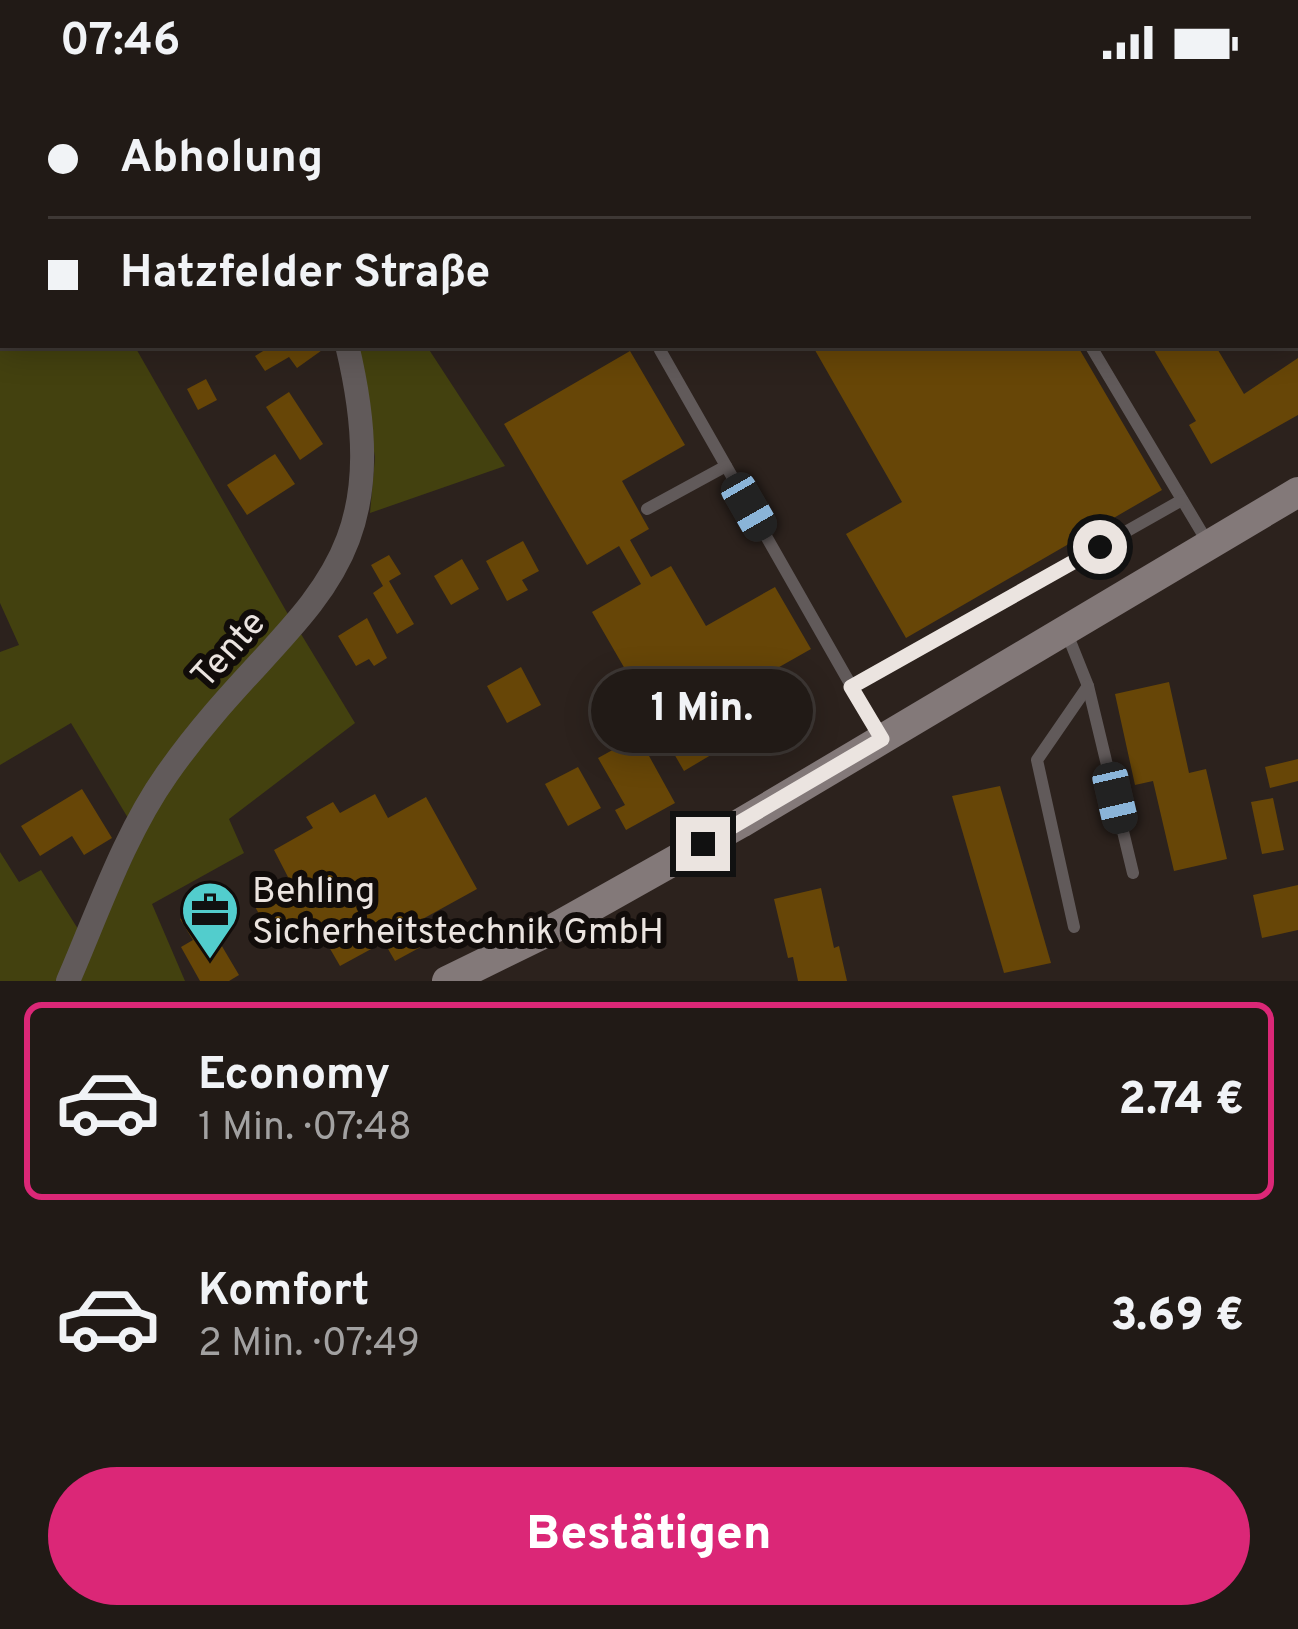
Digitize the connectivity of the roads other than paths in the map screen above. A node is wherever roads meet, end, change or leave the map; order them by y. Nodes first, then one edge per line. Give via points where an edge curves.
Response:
1 (348, 348) edge
2 (661, 348) edge
3 (1092, 348) edge
4 (726, 466) junction
5 (1298, 492) edge
6 (1182, 500) junction
7 (647, 509) dead end
8 (1208, 544) junction
9 (1065, 630) junction
10 (1088, 686) junction
11 (851, 687) junction
12 (882, 739) junction
13 (1132, 873) dead end
14 (1074, 927) dead end
15 (68, 981) edge
16 (446, 981) edge

1 - 15 street, Tente via 365,486 346,544 303,619 166,775
2 - 4 lane
3 - 6 lane
4 - 7 lane
4 - 11 lane
5 - 8 main road
6 - 8 lane
6 - 11 lane
8 - 9 main road
9 - 10 lane
9 - 12 main road
10 - 13 lane
10 - 14 lane via 1036,760
11 - 12 lane
12 - 16 main road

